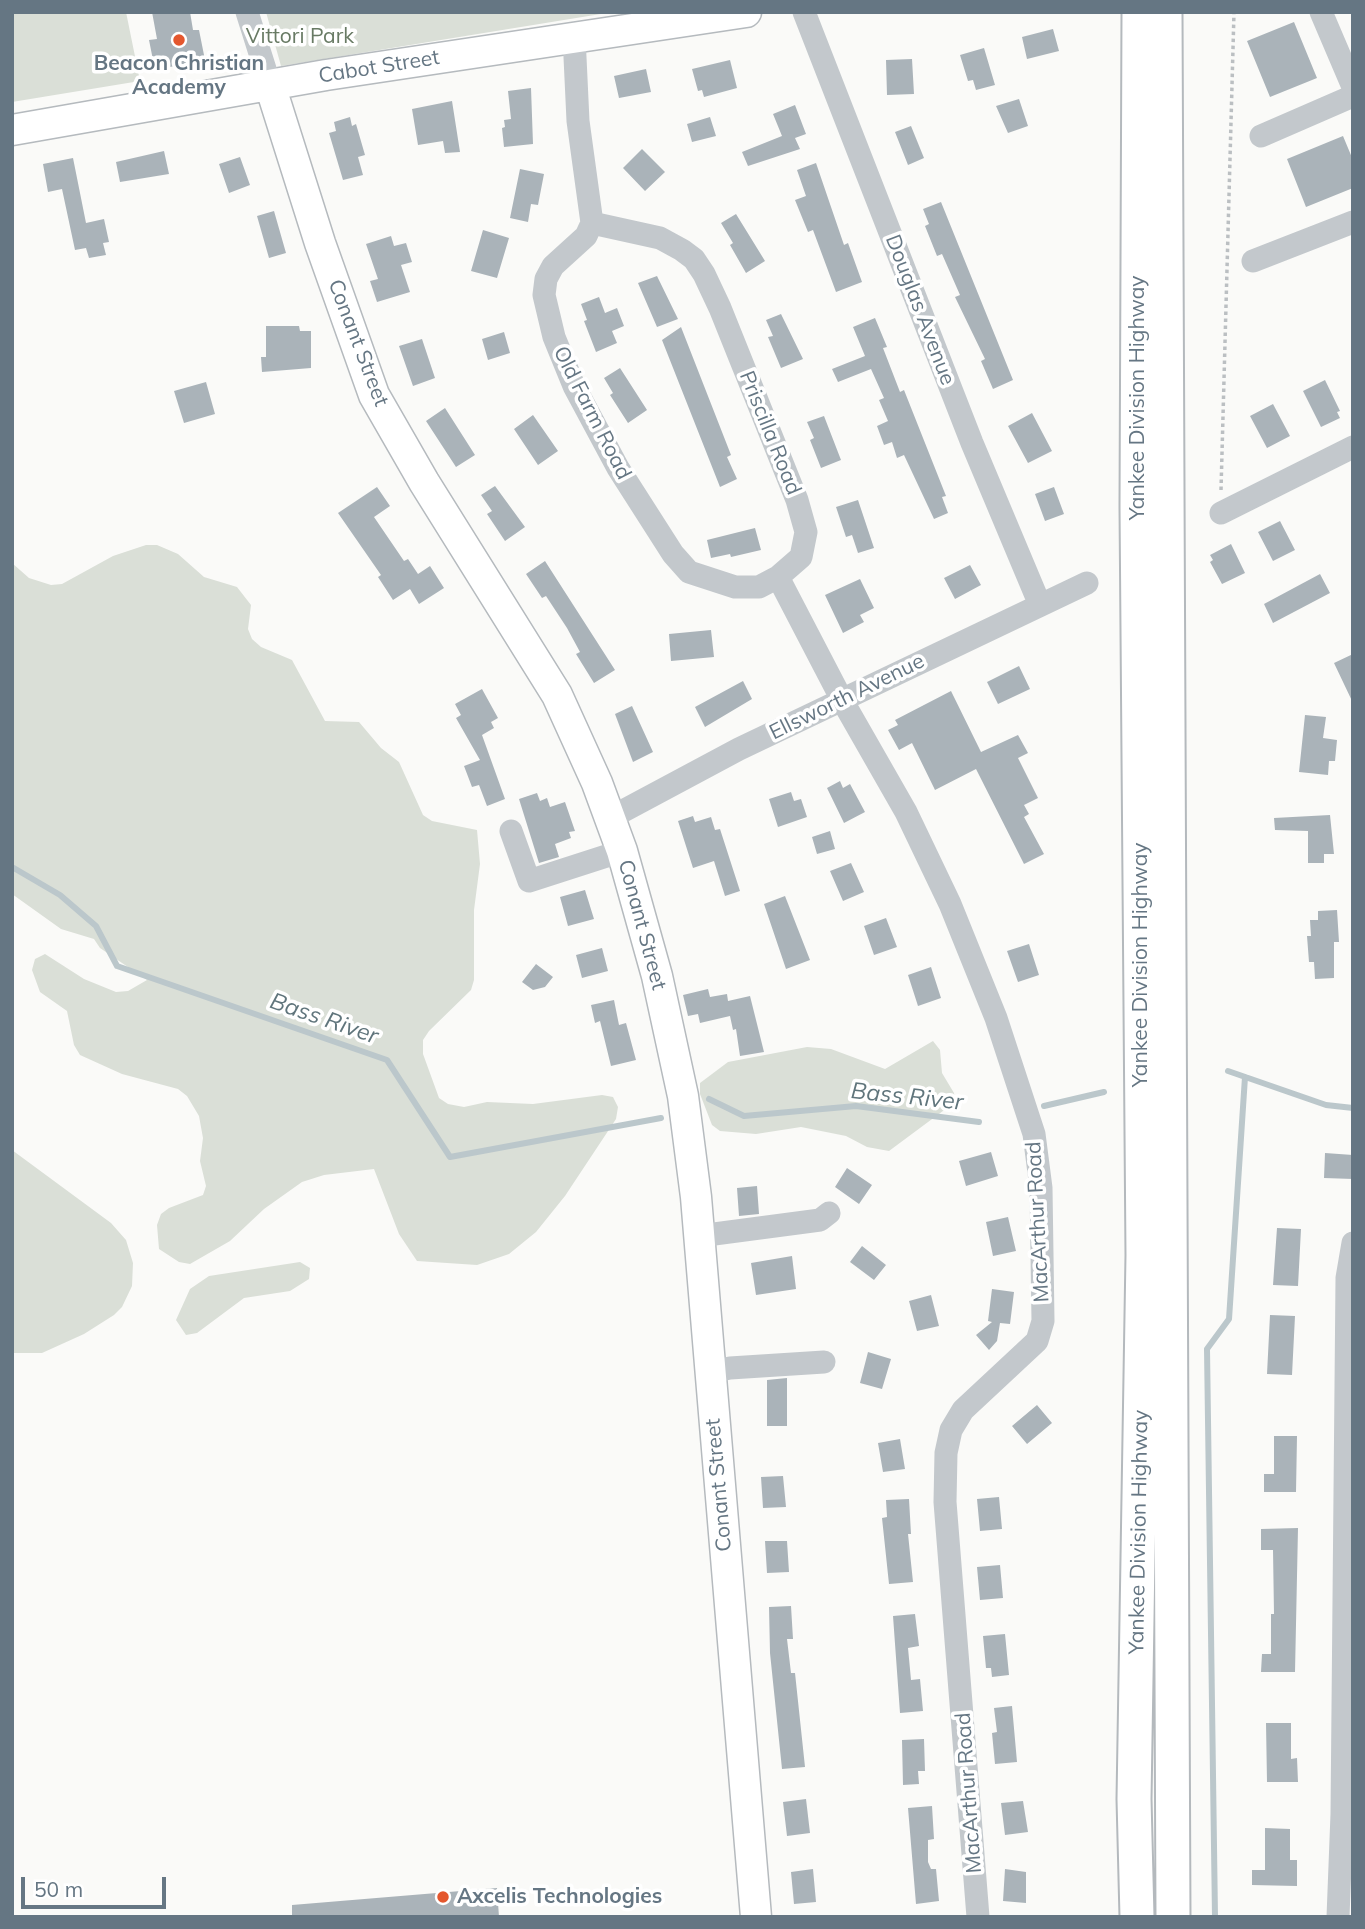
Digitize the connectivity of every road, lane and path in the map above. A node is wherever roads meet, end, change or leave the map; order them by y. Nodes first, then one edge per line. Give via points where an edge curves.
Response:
1 (247, 12) edge
2 (746, 12) edge
3 (804, 12) edge
4 (1234, 12) edge
5 (1321, 12) edge
6 (1152, 23) edge
7 (574, 36) junction
8 (270, 85) junction
9 (1353, 87) edge
10 (1353, 96) edge
11 (12, 130) edge
12 (1261, 136) dead end
13 (1353, 222) edge
14 (592, 223) junction
15 (1253, 261) dead end
16 (1353, 447) edge
17 (1221, 513) joint
18 (778, 577) junction
19 (1087, 583) dead end
20 (1040, 605) junction
21 (842, 700) junction
22 (610, 817) junction
23 (511, 831) dead end
24 (622, 851) junction
25 (829, 1213) dead end
26 (699, 1236) junction
27 (1353, 1243) edge
28 (824, 1362) dead end
29 (710, 1372) junction
30 (1346, 1859) edge
31 (756, 1917) edge
32 (978, 1917) edge
33 (1137, 1917) edge
34 (1173, 1917) edge
35 (1338, 1917) edge

1 - 8 street, Conant Street
2 - 7 main road, Cabot Street
3 - 20 street, Douglas Avenue
4 - 17 path
5 - 9 street
6 - 33 highway, Yankee Division Highway via 1137,520 1143,1255
6 - 34 highway, Yankee Division Highway
7 - 8 main road, Cabot Street
7 - 14 street via 578,121
8 - 11 main road, Cabot Street
8 - 22 main road, Conant Street via 374,395 556,695
10 - 12 street
13 - 15 street
14 - 18 street, Priscilla Road via 660,238 694,259 704,274 806,532 801,557
14 - 18 street, Old Farm Road via 586,236 553,266 544,295 554,337 605,445 689,572 735,587 759,587
16 - 17 street
18 - 21 street
19 - 20 street, Ellsworth Avenue
20 - 21 street, Ellsworth Avenue
21 - 22 street, Ellsworth Avenue
21 - 32 street, MacArthur Road via 906,812 970,949 1025,1100 1041,1188 1043,1321 1037,1341 963,1410 951,1430 946,1454 945,1502
22 - 24 main road, Conant Street
23 - 24 street via 529,881
24 - 26 main road, Conant Street via 684,1096
25 - 26 street via 820,1220
26 - 29 main road, Conant Street
27 - 30 street via 1347,1278
28 - 29 street
29 - 31 main road, Conant Street
30 - 35 street

